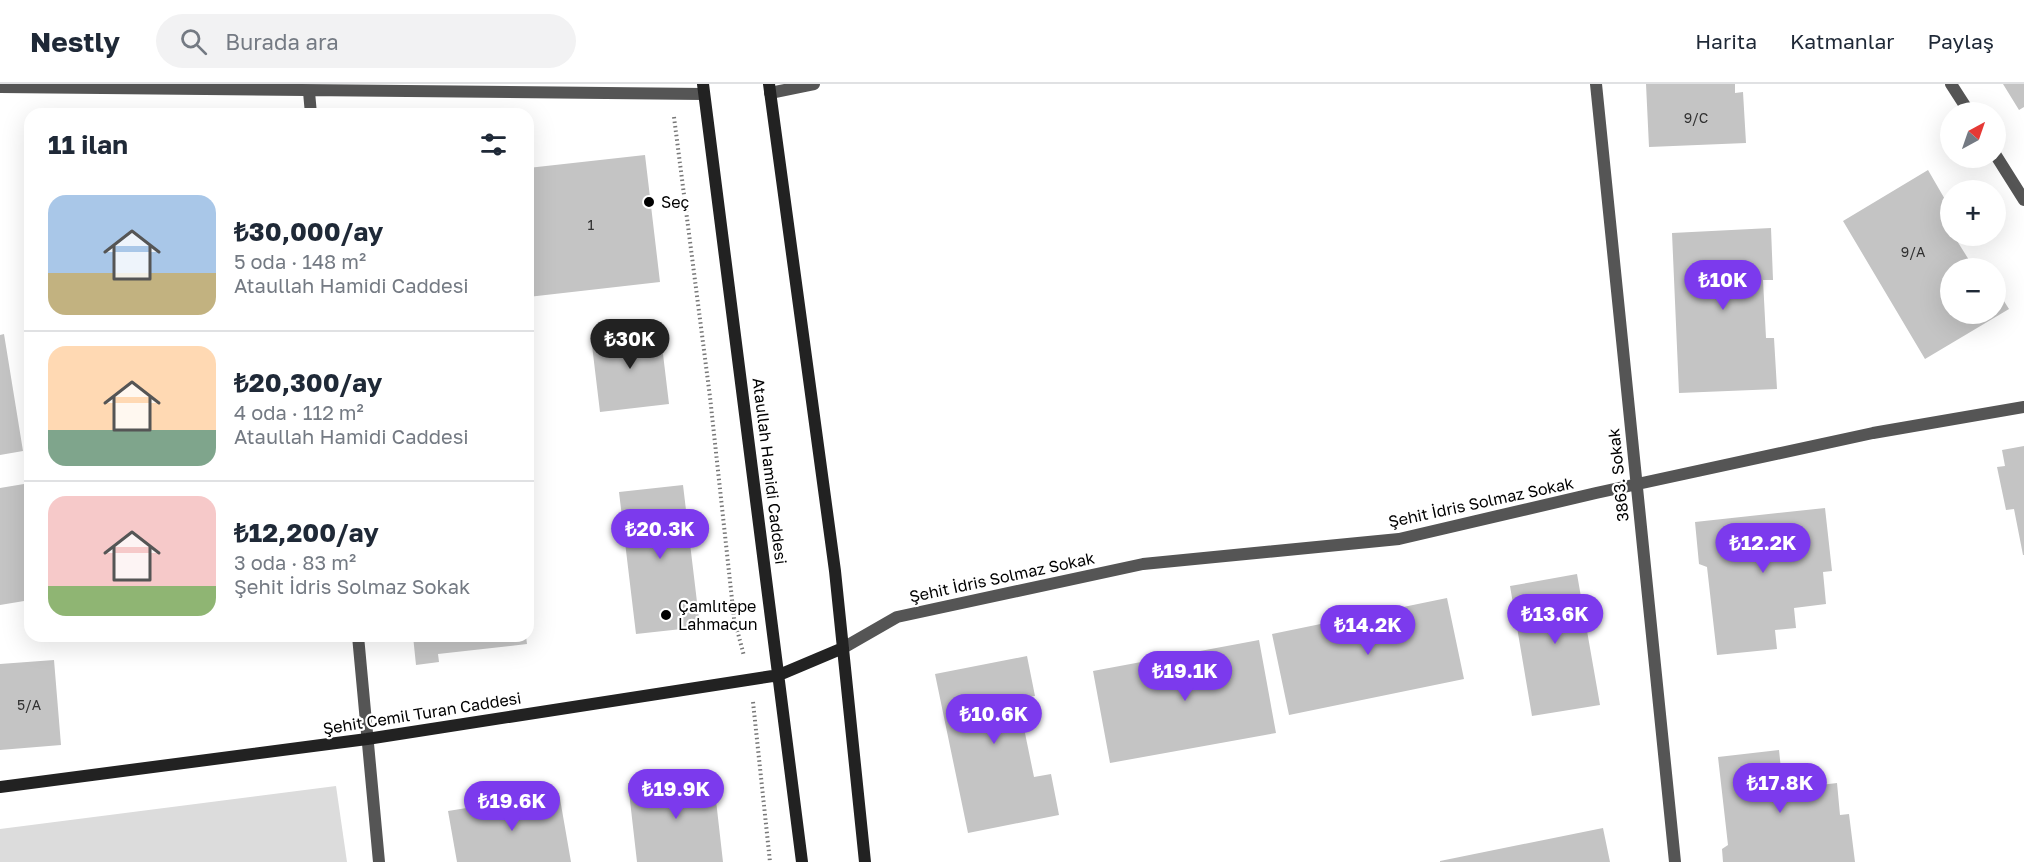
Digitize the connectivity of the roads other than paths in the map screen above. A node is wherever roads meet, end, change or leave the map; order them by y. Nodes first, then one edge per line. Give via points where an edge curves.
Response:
1 (814, 84) edge
2 (1596, 84) edge
3 (1950, 84) edge
4 (0, 87) edge
5 (769, 88) edge
6 (703, 89) edge
7 (309, 92) junction
8 (1962, 102) edge
9 (310, 108) edge
10 (2004, 168) edge
11 (2024, 200) edge
12 (2024, 407) edge
13 (1636, 485) junction
14 (359, 642) edge
15 (843, 648) junction
16 (779, 675) junction
17 (367, 739) junction
18 (0, 787) edge
19 (379, 862) edge
20 (802, 862) edge
21 (865, 862) edge
22 (1675, 862) edge

1 - 5 street
2 - 13 street, 3863. Sokak
3 - 8 street
4 - 7 street
5 - 15 street
6 - 7 street via 671,95
6 - 16 street, Ataullah Hamidi Caddesi
7 - 9 street
10 - 11 street
12 - 13 street, Şehit İdris Solmaz Sokak via 1874,433
13 - 15 street, Şehit İdris Solmaz Sokak via 1399,539 1143,564 897,617
13 - 22 street, 3863. Sokak
14 - 17 street
15 - 16 street, Şehit Cemil Turan Caddesi
15 - 21 street
16 - 17 street, Şehit Cemil Turan Caddesi
16 - 20 street, Ataullah Hamidi Caddesi
17 - 18 street, Şehit Cemil Turan Caddesi
17 - 19 street

